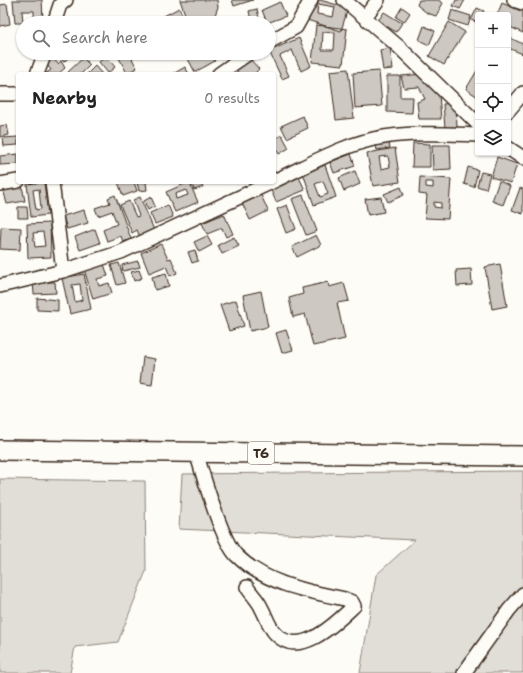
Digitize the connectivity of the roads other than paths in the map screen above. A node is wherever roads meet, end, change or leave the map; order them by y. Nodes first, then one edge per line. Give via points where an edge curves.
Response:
1 (311, 0) edge
2 (344, 0) edge
3 (378, 0) edge
4 (514, 0) edge
5 (62, 2) edge
6 (523, 3) edge
7 (57, 16) edge
8 (365, 17) junction
9 (276, 38) edge
10 (42, 60) edge
11 (239, 60) edge
12 (38, 72) edge
13 (222, 72) edge
14 (523, 93) edge
15 (0, 94) edge
16 (16, 94) edge
17 (511, 107) edge
18 (475, 121) edge
19 (475, 135) edge
20 (511, 150) edge
21 (523, 158) edge
22 (16, 181) edge
23 (276, 181) edge
24 (0, 184) edge
25 (52, 184) edge
26 (269, 184) edge
27 (63, 271) junction
28 (0, 286) edge
29 (0, 450) edge
30 (196, 452) junction
31 (523, 456) edge
32 (247, 587) dead end
33 (523, 594) edge
34 (464, 673) edge

1 - 9 street via 296,27
2 - 8 street
3 - 8 street
4 - 6 street
5 - 7 street
8 - 18 street
10 - 12 street
11 - 13 street
14 - 17 street
15 - 16 street
19 - 23 street via 413,134 382,137 349,147
20 - 21 street
22 - 24 street
25 - 27 street
26 - 27 street via 121,252
27 - 28 street
29 - 30 highway, T6
30 - 31 highway, T6
30 - 32 street via 224,535 236,555 256,572 278,583 346,599 354,606 316,637 296,643 287,642 273,631 261,606
33 - 34 street

